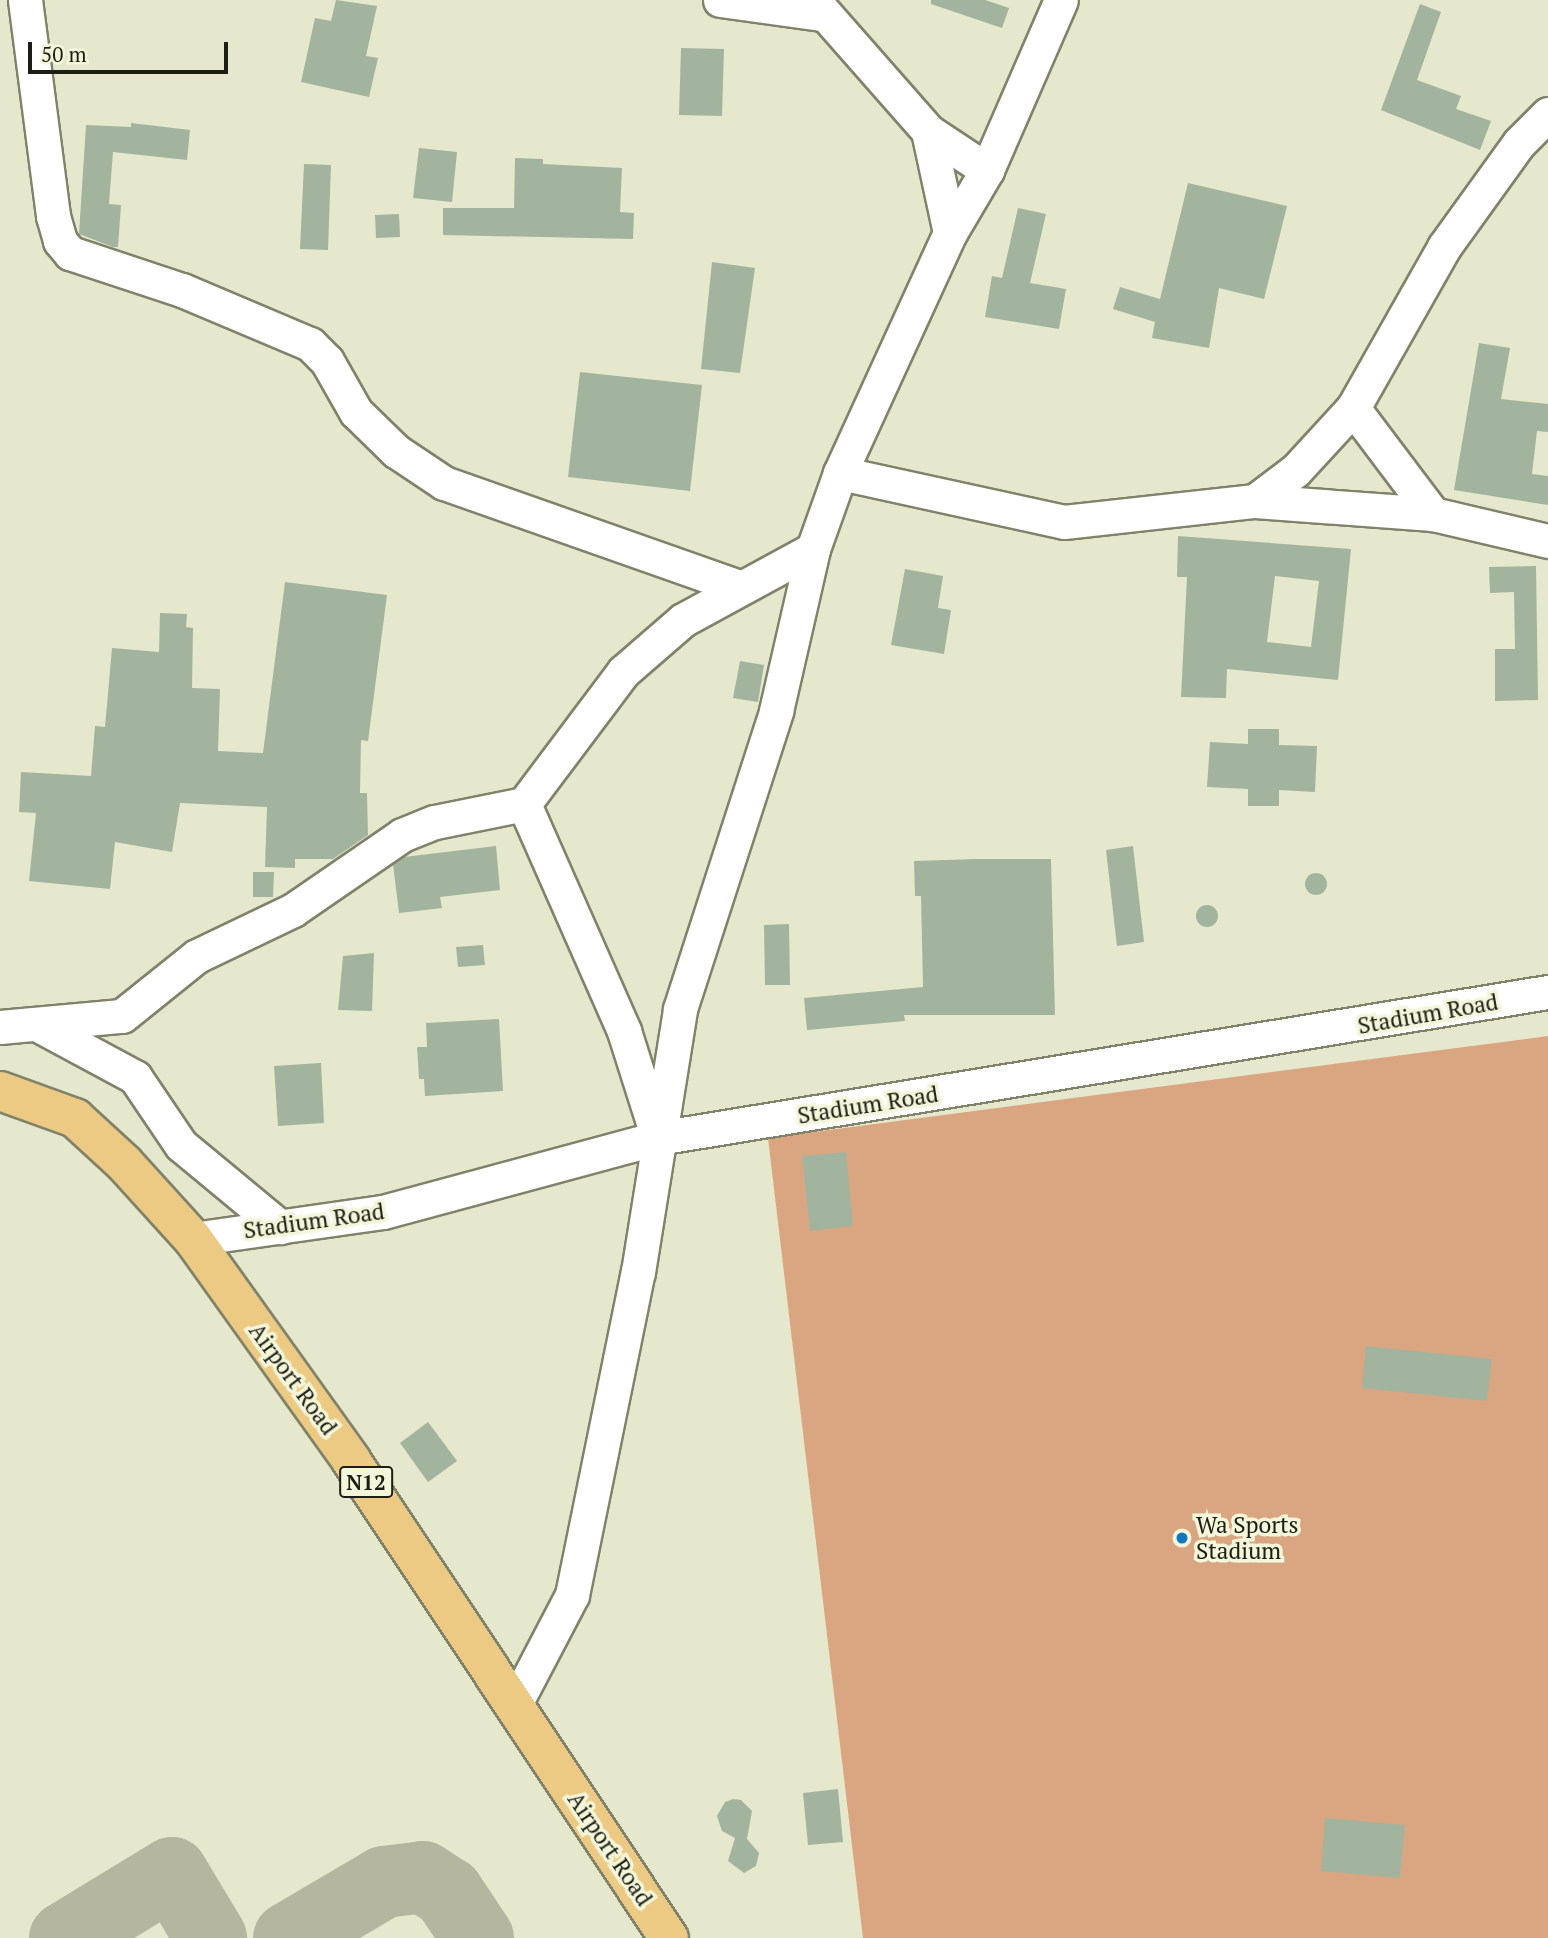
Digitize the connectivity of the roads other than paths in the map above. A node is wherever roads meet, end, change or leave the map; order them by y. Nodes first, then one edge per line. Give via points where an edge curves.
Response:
1 (25, 0) edge
2 (720, 0) edge
3 (1061, 0) edge
4 (817, 7) edge
5 (1548, 114) edge
6 (928, 131) junction
7 (987, 170) junction
8 (950, 233) junction
9 (1353, 408) junction
10 (840, 473) junction
11 (1255, 501) junction
12 (1433, 514) junction
13 (1548, 541) edge
14 (813, 549) junction
15 (740, 587) junction
16 (524, 804) junction
17 (1548, 992) edge
18 (0, 1027) edge
19 (42, 1027) junction
20 (0, 1091) edge
21 (658, 1138) junction
22 (279, 1227) junction
23 (193, 1239) junction
24 (514, 1706) junction
25 (669, 1938) edge

1 - 15 street via 53,216 60,241 71,254 182,290 310,344 327,361 356,412 396,451 444,483
2 - 4 street
3 - 7 street
4 - 6 street
5 - 9 street via 1519,143 1444,247
6 - 7 street
6 - 8 street
7 - 8 street
8 - 10 street
9 - 11 street via 1297,471
9 - 12 street
10 - 11 street via 1064,523
10 - 14 street
11 - 12 street
12 - 13 street
14 - 15 street
14 - 21 street via 776,711 680,1009 671,1085
15 - 16 street via 683,620 623,672
16 - 19 street via 435,822 402,835 293,910 197,956 122,1016
16 - 21 street via 624,1031
17 - 21 street, Stadium Road
18 - 19 street
19 - 22 street via 135,1077 181,1145
20 - 23 highway, Airport Road / N12 via 75,1118 124,1163
21 - 22 street, Stadium Road via 383,1212
21 - 24 street via 638,1272 572,1595
22 - 23 street, Stadium Road
23 - 24 highway, Airport Road / N12 via 351,1460
24 - 25 highway, Airport Road / N12

